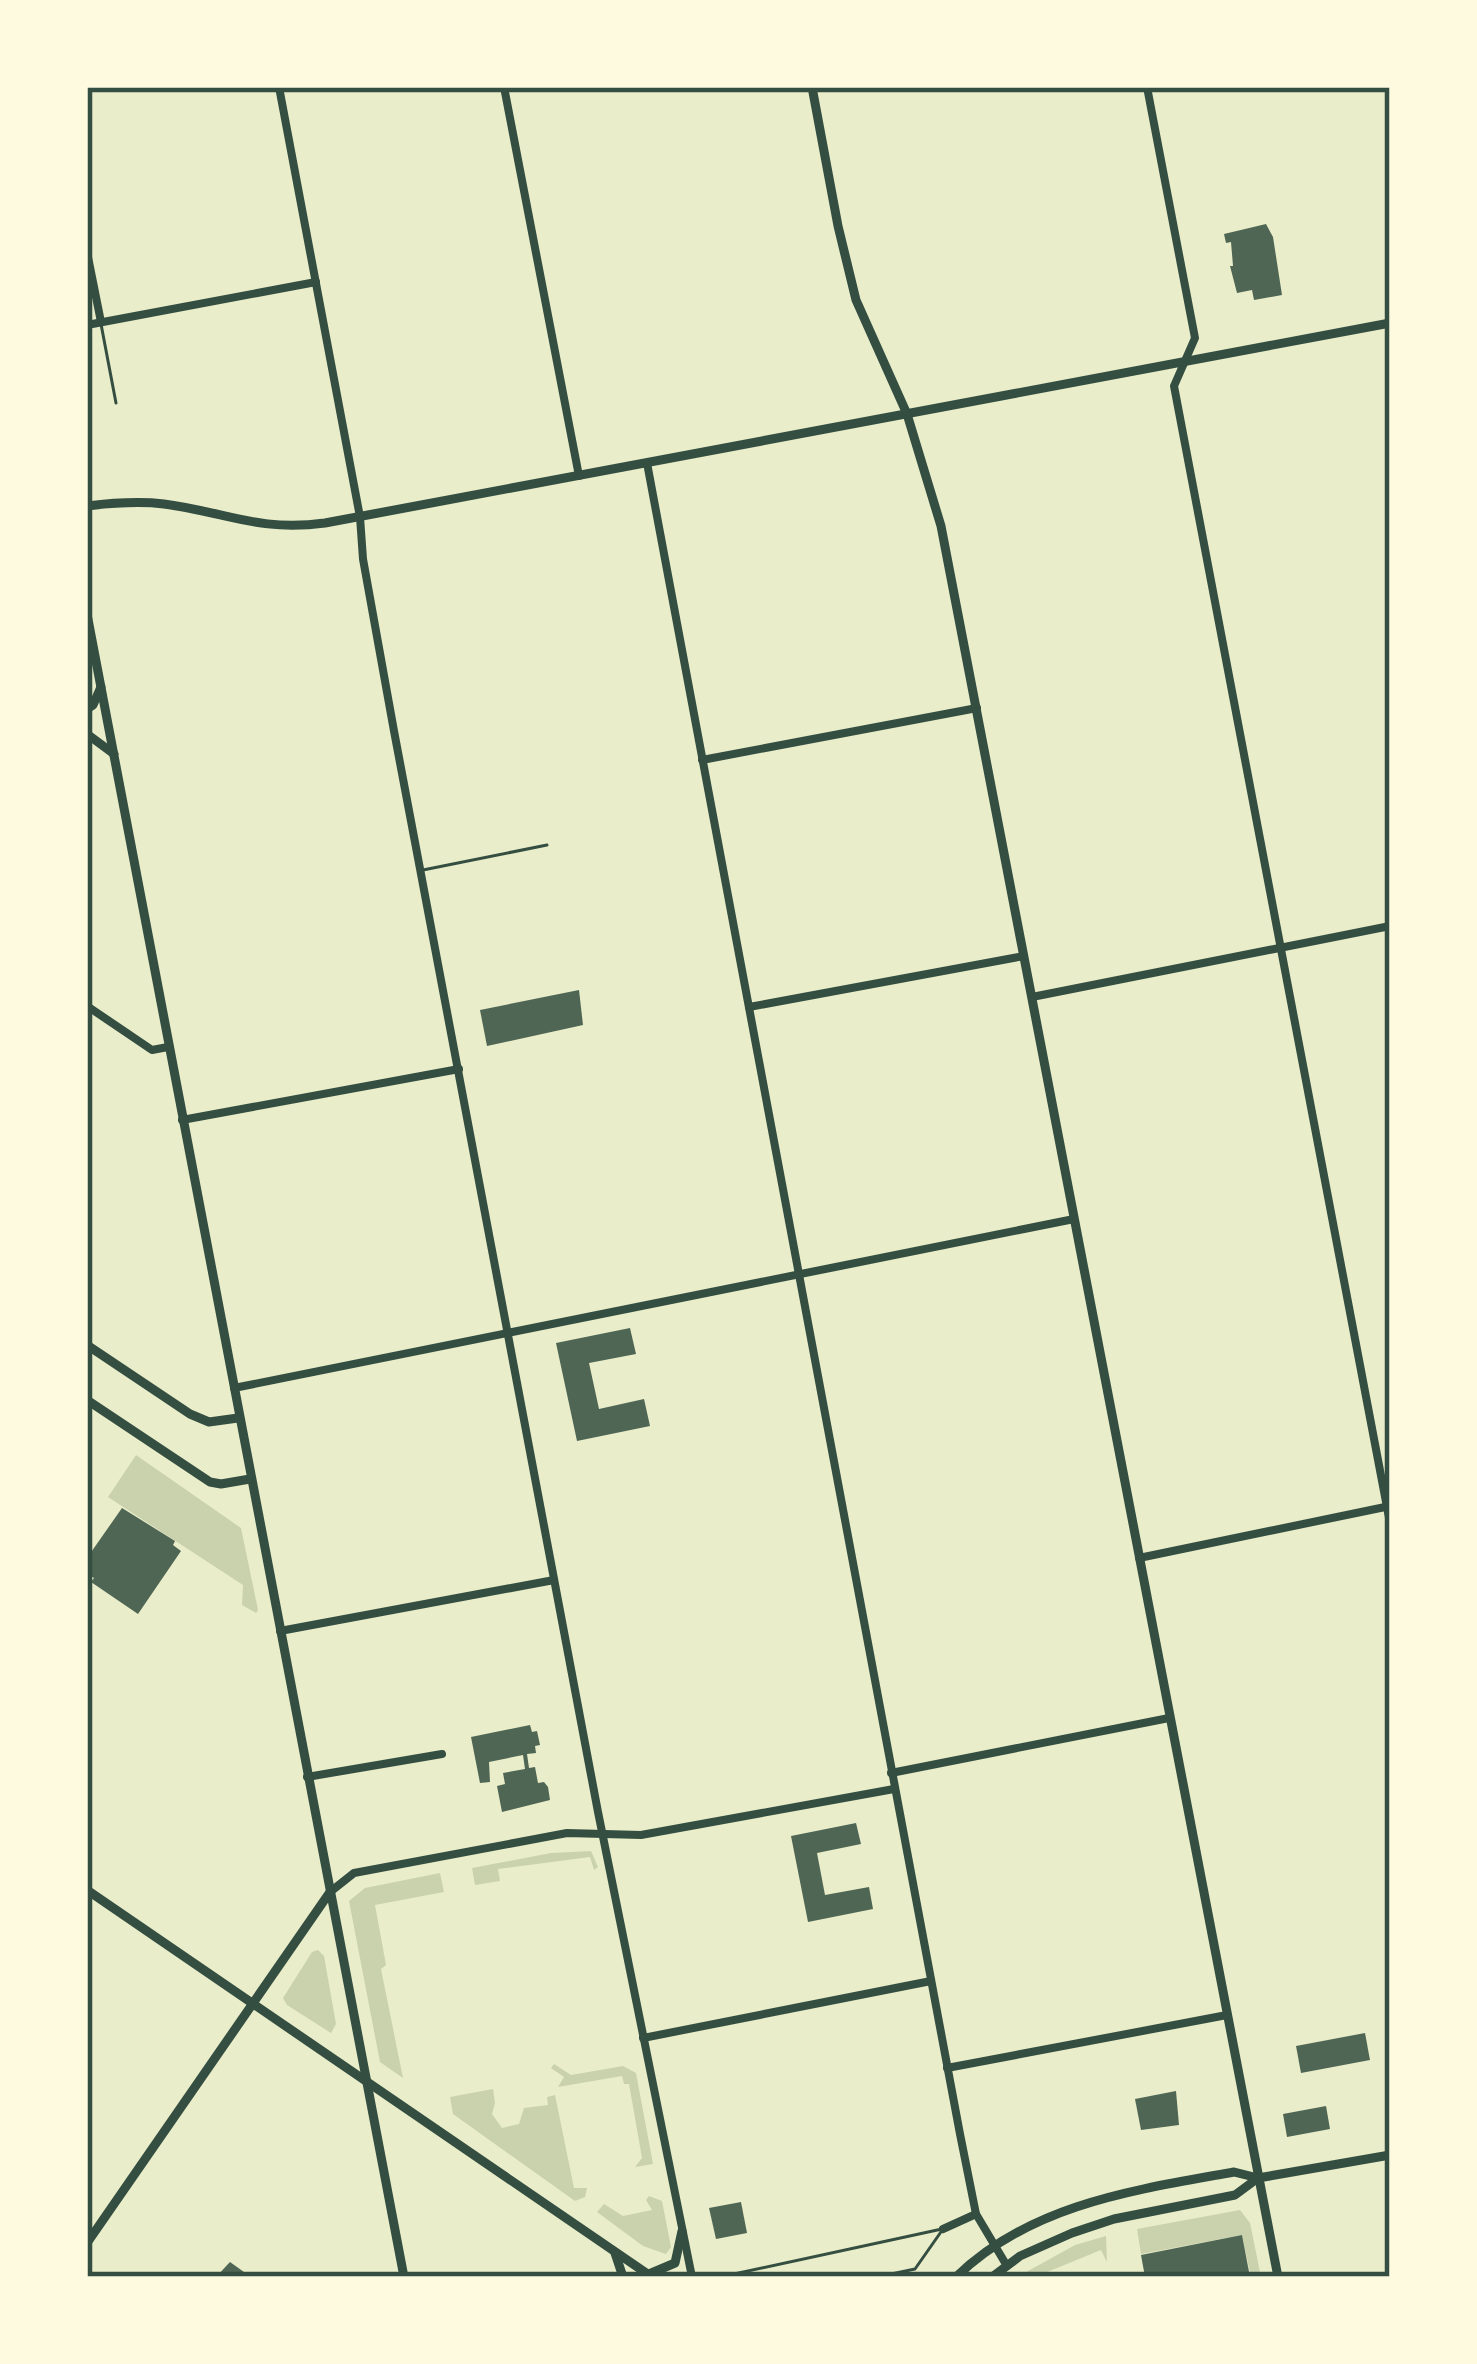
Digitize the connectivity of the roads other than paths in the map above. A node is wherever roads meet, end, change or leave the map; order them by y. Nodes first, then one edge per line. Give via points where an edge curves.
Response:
1 (279, 87) edge
2 (504, 87) edge
3 (812, 87) edge
4 (1147, 87) edge
5 (87, 252) edge
6 (316, 282) junction
7 (101, 322) junction
8 (1390, 323) edge
9 (87, 325) edge
10 (1185, 361) junction
11 (116, 403) dead end
12 (907, 414) junction
13 (647, 463) junction
14 (579, 476) junction
15 (87, 506) edge
16 (360, 517) junction
17 (87, 614) edge
18 (101, 686) junction
19 (977, 708) junction
20 (87, 709) edge
21 (87, 734) edge
22 (114, 754) junction
23 (703, 760) junction
24 (547, 845) dead end
25 (421, 870) junction
26 (1390, 926) edge
27 (1280, 946) junction
28 (1024, 956) junction
29 (1032, 997) junction
30 (87, 1006) edge
31 (749, 1007) junction
32 (168, 1047) junction
33 (459, 1069) junction
34 (182, 1120) junction
35 (1074, 1219) junction
36 (800, 1273) junction
37 (508, 1334) junction
38 (87, 1346) edge
39 (233, 1388) junction
40 (87, 1400) edge
41 (238, 1418) junction
42 (250, 1479) junction
43 (1388, 1506) edge
44 (1390, 1523) edge
45 (1139, 1558) junction
46 (554, 1580) junction
47 (279, 1632) junction
48 (1169, 1718) junction
49 (442, 1754) dead end
50 (891, 1773) junction
51 (307, 1777) junction
52 (894, 1789) junction
53 (602, 1833) junction
54 (87, 1890) edge
55 (330, 1892) junction
56 (931, 1982) junction
57 (252, 2005) junction
58 (1227, 2015) junction
59 (643, 2038) junction
60 (947, 2068) junction
61 (366, 2078) junction
62 (1390, 2155) edge
63 (1258, 2178) junction
64 (976, 2214) junction
65 (944, 2229) junction
66 (682, 2231) junction
67 (87, 2243) edge
68 (994, 2244) junction
69 (615, 2253) junction
70 (1006, 2266) junction
71 (915, 2270) junction
72 (650, 2276) edge
73 (404, 2277) edge
74 (623, 2277) edge
75 (692, 2277) edge
76 (720, 2277) edge
77 (878, 2277) edge
78 (919, 2277) edge
79 (956, 2277) edge
80 (992, 2277) edge
81 (1278, 2277) edge

1 - 6 street
2 - 14 street
3 - 12 street via 856,300
4 - 10 street via 1195,338
5 - 7 street
6 - 7 street
6 - 16 street
7 - 9 street
7 - 11 lane
8 - 10 street
10 - 12 street
10 - 27 street via 1174,386
12 - 13 street
12 - 19 street via 941,526
13 - 14 street
13 - 23 street
14 - 16 street
15 - 16 street via 165,504 296,527
16 - 25 street
17 - 18 street
18 - 20 street
18 - 22 street
19 - 23 street
19 - 28 street
21 - 22 street
22 - 32 street
23 - 31 street
24 - 25 lane
25 - 33 street
26 - 27 street
27 - 29 street
27 - 43 street
28 - 29 street
28 - 31 street
29 - 35 street
30 - 32 street via 152,1051
31 - 36 street
32 - 34 street
33 - 34 street
33 - 37 street
34 - 39 street
35 - 36 street
35 - 45 street
36 - 37 street
36 - 50 street
37 - 39 street
37 - 46 street
38 - 41 street via 190,1414 209,1422
39 - 41 street
40 - 42 street via 210,1482
41 - 42 street
42 - 47 street
43 - 44 street
43 - 45 street
45 - 48 street
46 - 47 street
46 - 53 street
47 - 51 street
48 - 50 street
48 - 58 street
49 - 51 street
50 - 52 street
51 - 55 street
52 - 53 street via 641,1835
52 - 56 street
53 - 55 street via 354,1873
53 - 59 street
54 - 57 street
55 - 57 street
55 - 61 street
56 - 59 street
56 - 60 street
57 - 61 street
57 - 67 street
58 - 60 street
58 - 63 street
59 - 66 street
60 - 64 street
61 - 69 street
61 - 73 street
62 - 63 street
63 - 68 street via 1234,2172 1079,2204
63 - 70 street via 1235,2195 1072,2233
63 - 81 street
64 - 65 street
64 - 68 street
65 - 71 lane
65 - 76 lane
66 - 72 street via 675,2264
66 - 75 street
68 - 70 street
68 - 79 street
69 - 72 street
69 - 74 street
70 - 80 street
71 - 77 lane
71 - 78 lane

